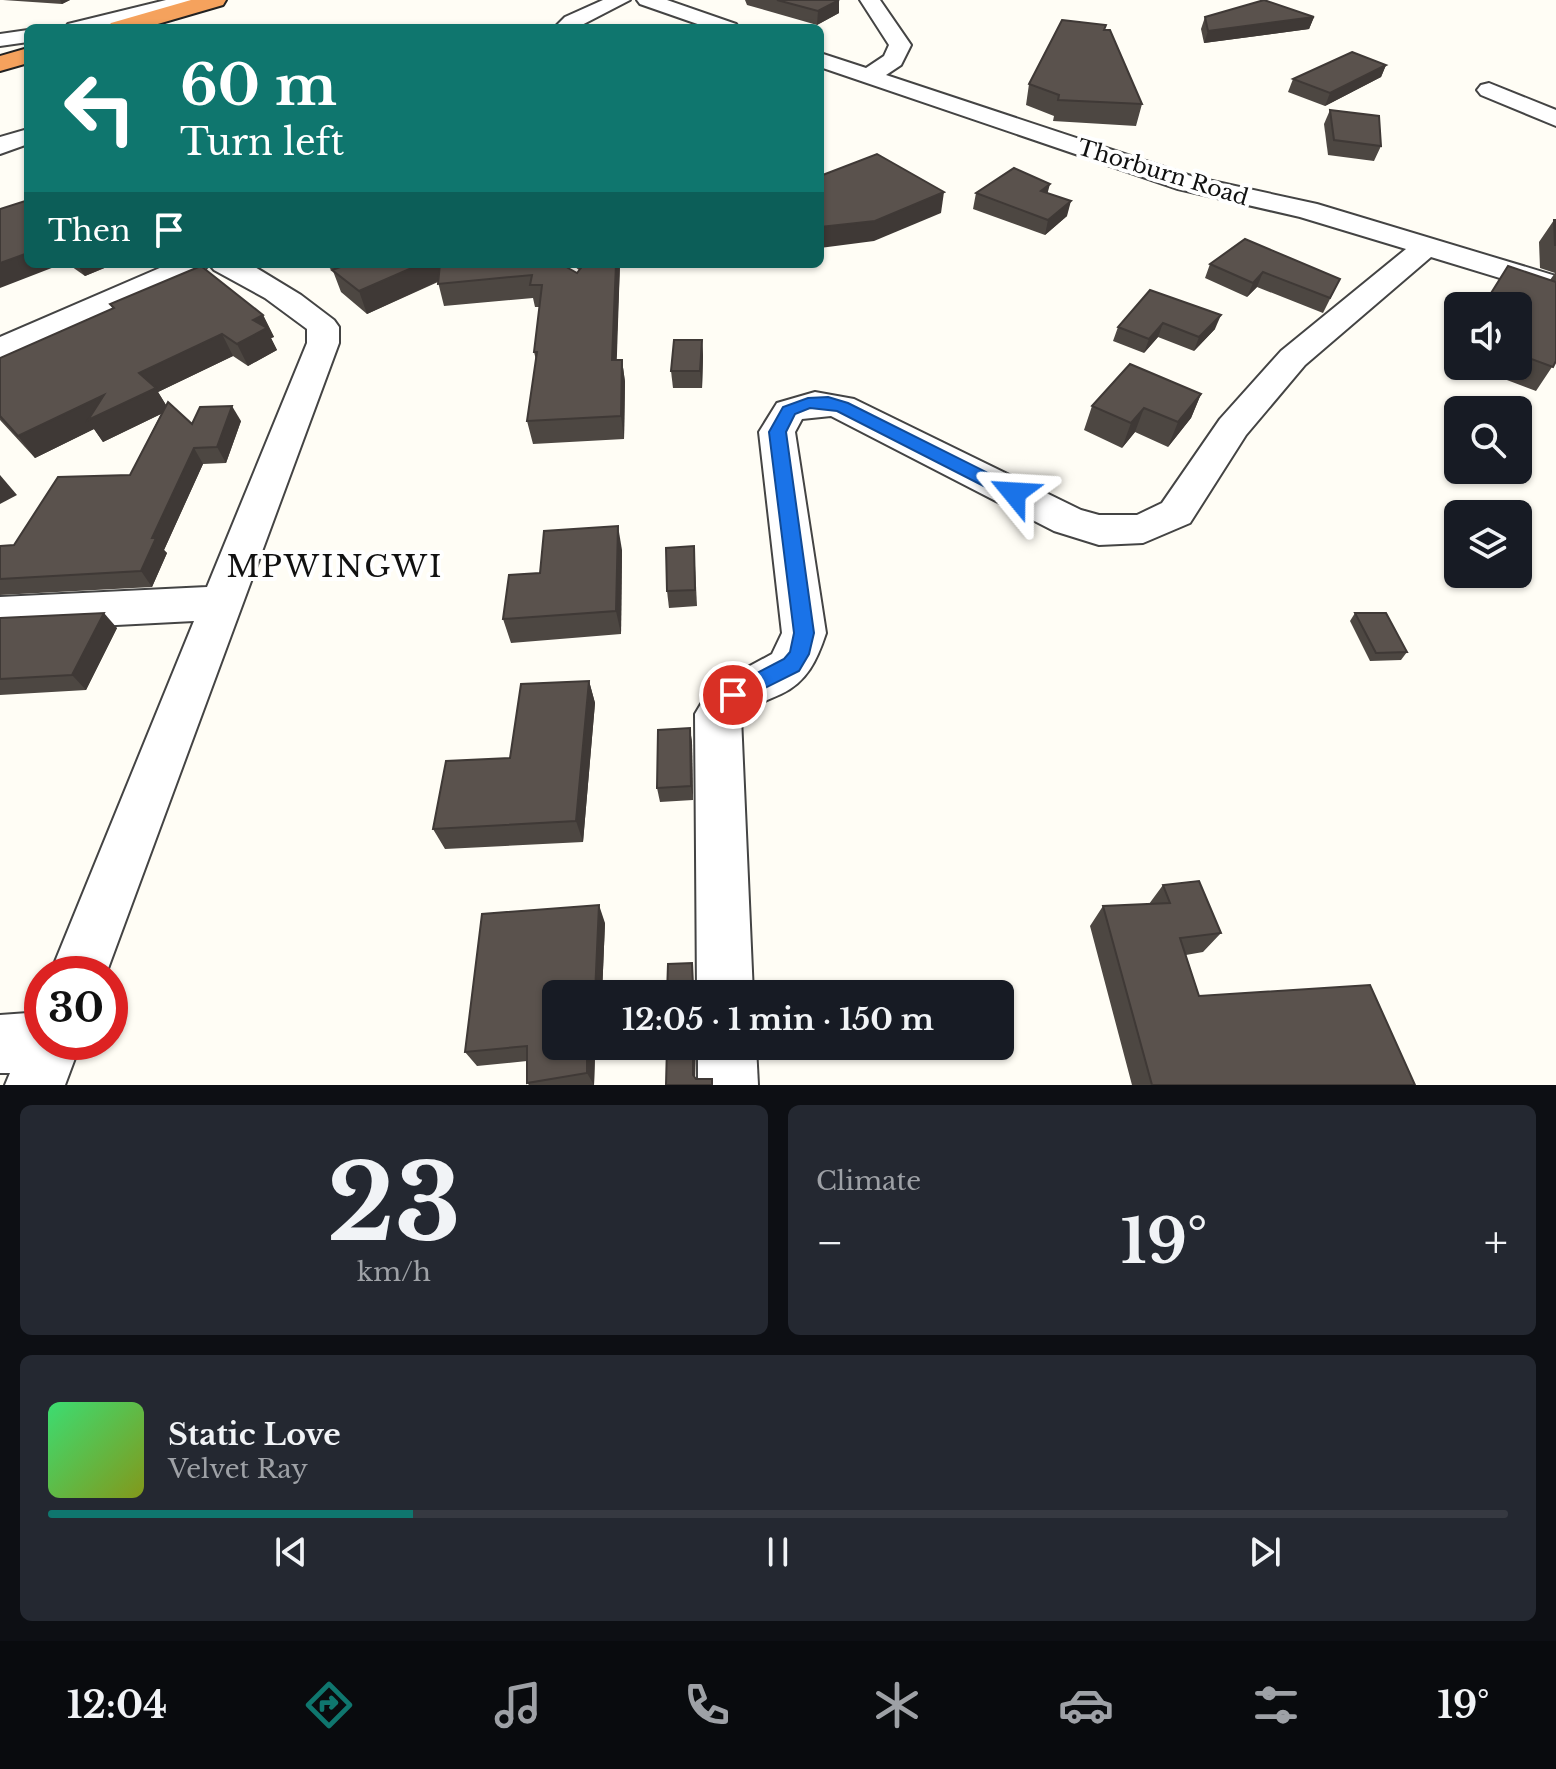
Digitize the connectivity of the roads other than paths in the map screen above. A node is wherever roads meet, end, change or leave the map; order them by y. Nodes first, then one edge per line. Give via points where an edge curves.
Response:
1 (191, 0) edge
2 (215, 0) edge
3 (620, 0) edge
4 (647, 0) edge
5 (870, 0) edge
6 (92, 24) edge
7 (133, 24) edge
8 (569, 24) edge
9 (717, 24) edge
10 (24, 37) edge
11 (0, 40) edge
12 (24, 56) edge
13 (824, 61) edge
14 (0, 64) edge
15 (869, 76) junction
16 (1489, 90) dead end
17 (1556, 119) edge
18 (24, 137) edge
19 (0, 146) edge
20 (1427, 246) junction
21 (185, 268) edge
22 (235, 268) edge
23 (1556, 286) edge
24 (0, 349) edge
25 (222, 603) junction
26 (0, 614) edge
27 (85, 956) edge
28 (725, 980) edge
29 (24, 1042) edge
30 (0, 1044) edge
31 (45, 1060) edge
32 (727, 1060) edge
33 (35, 1085) edge
34 (728, 1085) edge

1 - 6 street
2 - 7 highway
3 - 8 street
4 - 9 street
5 - 15 street via 900,45 893,60
10 - 11 street
12 - 14 highway
13 - 15 street, Thorburn Road
15 - 20 street, Thorburn Road via 1197,186 1307,210
16 - 17 street
18 - 19 street
20 - 23 street, Thorburn Road
20 - 28 street via 1293,358 1233,427 1176,513 1143,529 1099,530 1068,521 842,407 808,403 789,411 777,432 804,633 792,665 733,695 718,714
21 - 24 street
22 - 25 street via 313,316 323,327 323,343
25 - 26 street
25 - 27 street
29 - 30 street
31 - 33 street
32 - 34 street

